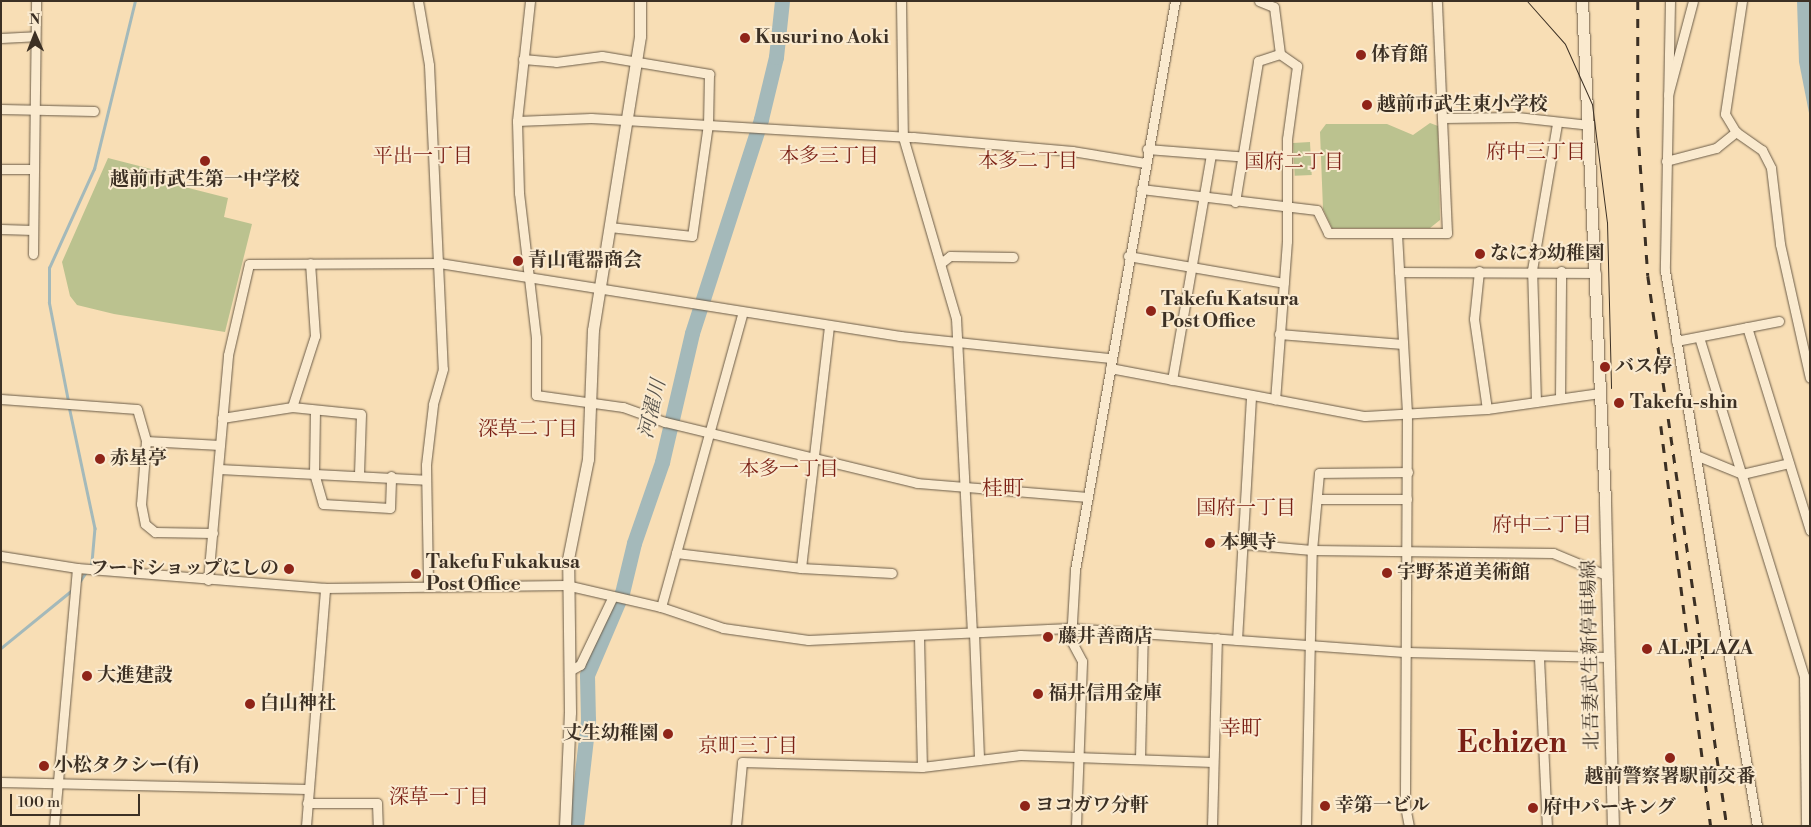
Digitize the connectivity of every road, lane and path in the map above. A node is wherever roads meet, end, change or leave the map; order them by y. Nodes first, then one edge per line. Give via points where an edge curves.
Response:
1 (36, 1) edge
2 (418, 1) edge
3 (530, 1) edge
4 (640, 1) edge
5 (901, 1) edge
6 (1174, 1) edge
7 (1259, 1) edge
8 (1437, 1) edge
9 (1582, 1) edge
10 (1670, 1) edge
11 (1692, 1) edge
12 (1742, 1) edge
13 (36, 36) junction
14 (1, 38) edge
15 (1280, 54) junction
16 (523, 59) junction
17 (636, 61) junction
18 (1668, 95) junction
19 (1, 109) edge
20 (35, 110) junction
21 (94, 111) dead end
22 (1443, 118) junction
23 (517, 121) junction
24 (626, 121) junction
25 (1557, 123) junction
26 (708, 124) junction
27 (1589, 125) junction
28 (1736, 132) junction
29 (903, 137) junction
30 (1147, 149) junction
31 (1211, 154) junction
32 (1241, 157) junction
33 (1287, 160) junction
34 (1666, 161) junction
35 (1145, 163) junction
36 (1, 169) edge
37 (34, 169) junction
38 (1141, 189) junction
39 (1204, 198) junction
40 (1235, 202) junction
41 (1288, 208) junction
42 (609, 227) junction
43 (1, 229) edge
44 (33, 230) junction
45 (1397, 234) junction
46 (33, 254) dead end
47 (1128, 256) junction
48 (1013, 257) dead end
49 (310, 263) junction
50 (439, 263) junction
51 (942, 263) junction
52 (1193, 267) junction
53 (1532, 270) junction
54 (1480, 271) junction
55 (1561, 271) junction
56 (1399, 272) junction
57 (1596, 273) junction
58 (532, 279) junction
59 (1284, 283) junction
60 (599, 291) junction
61 (743, 312) junction
62 (1779, 320) dead end
63 (829, 326) junction
64 (1747, 327) junction
65 (1279, 334) junction
66 (1699, 337) junction
67 (957, 340) junction
68 (1676, 341) junction
69 (1404, 344) junction
70 (1111, 358) junction
71 (1110, 368) junction
72 (1810, 378) edge
73 (1172, 380) junction
74 (1600, 393) junction
75 (1251, 396) junction
76 (1560, 398) junction
77 (1, 399) edge
78 (1275, 400) junction
79 (590, 402) junction
80 (1536, 402) junction
81 (292, 407) junction
82 (1486, 409) junction
83 (315, 410) junction
84 (1407, 411) junction
85 (222, 418) junction
86 (709, 433) junction
87 (146, 441) junction
88 (220, 445) junction
89 (1698, 456) junction
90 (814, 458) junction
91 (1789, 463) junction
92 (219, 468) junction
93 (1408, 472) junction
94 (314, 473) junction
95 (359, 473) junction
96 (1742, 474) junction
97 (391, 476) junction
98 (426, 480) junction
99 (964, 485) junction
100 (1086, 497) junction
101 (1317, 499) junction
102 (1408, 499) junction
103 (1810, 530) edge
104 (213, 533) junction
105 (1244, 544) junction
106 (1408, 548) junction
107 (1312, 550) junction
108 (676, 554) junction
109 (1, 556) edge
110 (77, 568) junction
111 (801, 568) junction
112 (892, 573) dead end
113 (1606, 575) junction
114 (208, 580) junction
115 (428, 585) junction
116 (566, 585) junction
117 (325, 588) junction
118 (613, 596) junction
119 (661, 607) junction
120 (1070, 628) junction
121 (1143, 630) junction
122 (973, 633) junction
123 (918, 637) junction
124 (1217, 638) junction
125 (1237, 640) junction
126 (1311, 647) junction
127 (1407, 652) junction
128 (1607, 657) junction
129 (1539, 658) junction
130 (569, 671) junction
131 (1808, 738) edge
132 (1079, 756) junction
133 (1140, 759) junction
134 (979, 760) junction
135 (1213, 762) junction
136 (922, 767) junction
137 (1, 782) edge
138 (58, 784) junction
139 (307, 789) junction
140 (307, 804) junction
141 (54, 826) edge
142 (306, 826) edge
143 (378, 826) edge
144 (565, 826) edge
145 (736, 826) edge
146 (1076, 826) edge
147 (1212, 826) edge
148 (1306, 826) edge
149 (1409, 826) edge
150 (1546, 826) edge
151 (1613, 826) edge
152 (1756, 826) edge
153 (1806, 826) edge

1 - 13 street
2 - 50 street via 429,65
3 - 16 street
4 - 17 street
5 - 29 street
6 - 30 street
7 - 15 street via 1274,7
8 - 22 street
9 - 27 street, 北吾妻武生新停車場線
10 - 18 street
11 - 18 street via 1672,95
12 - 28 street via 1724,114
13 - 14 street
13 - 20 street
15 - 32 street via 1258,61
15 - 33 street via 1296,66
16 - 17 street via 556,62 594,56
16 - 23 street
17 - 24 street
17 - 26 street via 709,74
18 - 34 street
19 - 20 street
20 - 21 street
20 - 37 street
22 - 25 street via 1517,117
22 - 45 street via 1447,232
23 - 24 street
23 - 58 street via 519,193
24 - 26 street
24 - 42 street
25 - 27 street
25 - 53 street
26 - 29 street
26 - 42 street via 692,236
27 - 57 street, 北吾妻武生新停車場線
28 - 34 street via 1716,148
28 - 72 street via 1762,150 1771,168 1780,244
29 - 35 street via 1072,151
29 - 51 street
30 - 31 street
30 - 35 street
31 - 32 street
31 - 39 street
32 - 33 street
32 - 40 street
33 - 41 street
34 - 68 street via 1666,271
35 - 38 street
36 - 37 street
37 - 44 street
38 - 39 street
38 - 47 street
39 - 40 street
39 - 52 street
40 - 41 street
41 - 45 street via 1317,210 1328,233
41 - 59 street
42 - 60 street
43 - 44 street
44 - 46 street
45 - 56 street
47 - 52 street
47 - 70 street
48 - 51 street via 950,256
49 - 50 street
49 - 81 street via 315,336
49 - 85 street via 249,264 228,355
50 - 58 street
50 - 98 street via 443,369 433,405
51 - 67 street via 953,297
52 - 59 street
52 - 73 street
53 - 54 street
53 - 55 street
53 - 80 street
54 - 56 street
54 - 82 street via 1474,319
55 - 57 street
55 - 76 street
56 - 69 street
57 - 74 street, 北吾妻武生新停車場線
58 - 60 street
58 - 79 street via 536,395
59 - 65 street
60 - 61 street
60 - 79 street
61 - 63 street
61 - 86 street
62 - 64 street
63 - 67 street
63 - 90 street
64 - 66 street
64 - 91 street
65 - 69 street
65 - 78 street
66 - 68 street
66 - 96 street
67 - 70 street
67 - 99 street
68 - 89 street
69 - 84 street
70 - 71 street
71 - 73 street
71 - 100 street
73 - 75 street
74 - 76 street
74 - 113 street, 北吾妻武生新停車場線
75 - 78 street
75 - 105 street
76 - 80 street
77 - 87 street via 78,408 136,409
78 - 84 street via 1366,416 1400,416
79 - 86 street
79 - 116 street via 588,459
80 - 82 street
81 - 83 street
81 - 85 street
82 - 84 street
83 - 94 street
83 - 95 street via 362,414
84 - 93 street
85 - 88 street
86 - 90 street
86 - 108 street
87 - 88 street
87 - 104 street via 141,504 145,524 155,532
88 - 92 street
89 - 96 street
89 - 152 street
90 - 99 street via 917,483
90 - 111 street
91 - 96 street
91 - 103 street
92 - 94 street
92 - 104 street
93 - 101 street via 1319,473
93 - 102 street
94 - 95 street
94 - 97 street via 323,504 390,508
95 - 97 street
96 - 131 street via 1804,676
97 - 98 street
98 - 115 street
99 - 100 street
99 - 122 street
100 - 120 street
101 - 102 street
101 - 107 street
102 - 106 street
104 - 114 street
105 - 107 street
105 - 125 street
106 - 107 street
106 - 113 street via 1553,553
106 - 127 street
107 - 126 street
108 - 111 street
108 - 119 street
109 - 110 street
110 - 114 street
110 - 138 street
111 - 112 street
113 - 128 street, 北吾妻武生新停車場線
114 - 117 street
115 - 116 street
115 - 117 street
116 - 118 street
116 - 130 street
117 - 139 street
118 - 119 street
118 - 130 street via 580,665
119 - 123 street via 757,634 832,641
120 - 121 street
120 - 122 street
120 - 132 street via 1082,661
121 - 124 street
121 - 133 street
122 - 123 street
122 - 134 street
123 - 136 street
124 - 125 street
124 - 135 street
125 - 126 street
126 - 127 street
126 - 148 street
127 - 129 street
127 - 149 street via 1405,806
128 - 129 street
128 - 151 street, 北吾妻武生新停車場線
129 - 150 street
130 - 144 street
131 - 153 street
132 - 133 street
132 - 134 street
132 - 146 street
133 - 135 street
134 - 136 street
135 - 147 street
136 - 145 street via 742,762
137 - 138 street
138 - 139 street
138 - 141 street
139 - 140 street
140 - 142 street
140 - 143 street via 378,803

